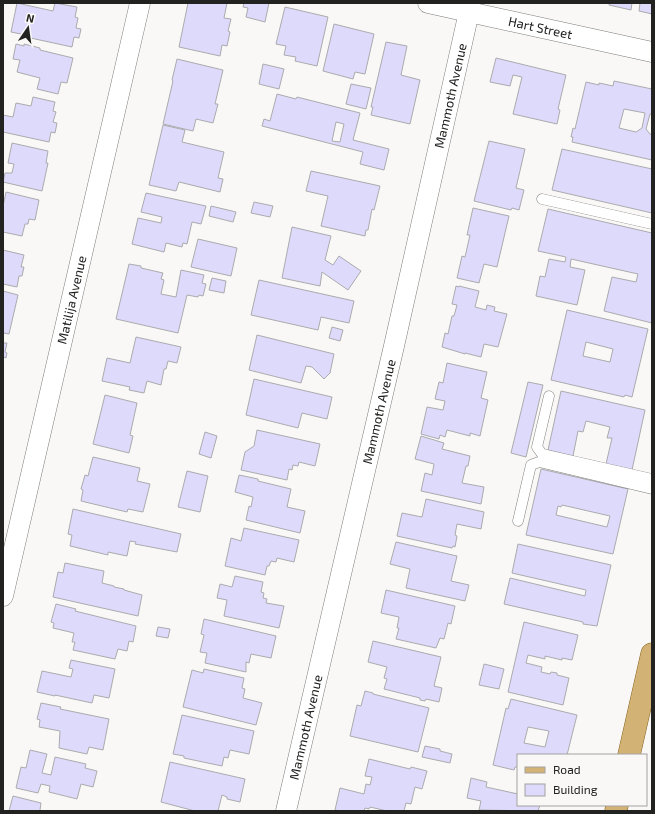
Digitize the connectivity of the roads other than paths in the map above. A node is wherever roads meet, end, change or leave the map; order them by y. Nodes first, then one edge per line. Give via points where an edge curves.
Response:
1 (140, 3) edge
2 (440, 4) edge
3 (469, 12) junction
4 (652, 52) edge
5 (542, 199) dead end
6 (652, 224) edge
7 (549, 396) dead end
8 (652, 479) edge
9 (652, 488) edge
10 (518, 521) dead end
11 (3, 596) edge
12 (652, 654) edge
13 (647, 704) edge
14 (629, 754) edge
15 (286, 811) edge

1 - 11 street, Matilija Avenue
2 - 3 street, Hart Street
3 - 4 street, Hart Street
3 - 15 street, Mammoth Avenue
5 - 6 lane
7 - 8 lane via 537,446 542,454
9 - 10 lane via 539,462 531,465
12 - 13 main road
13 - 14 main road

